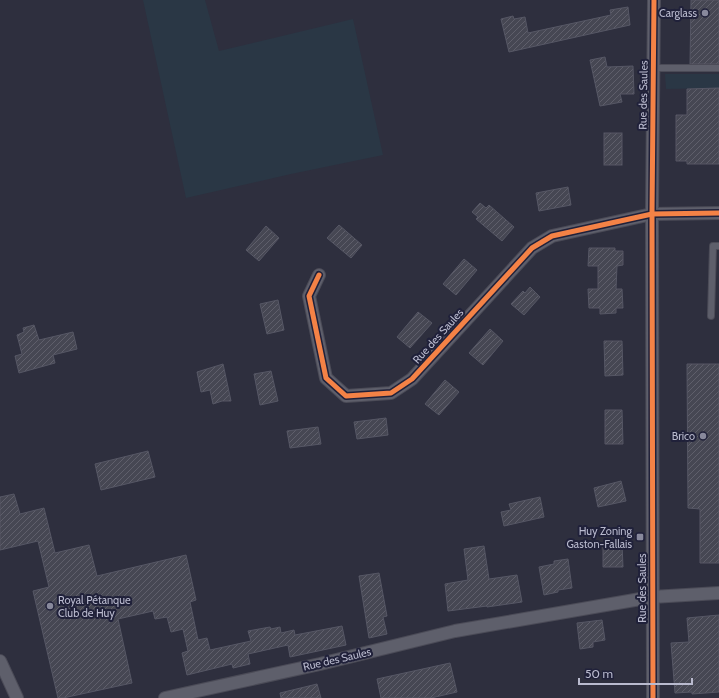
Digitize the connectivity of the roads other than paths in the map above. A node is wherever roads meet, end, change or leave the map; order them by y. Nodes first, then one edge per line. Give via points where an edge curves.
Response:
1 (654, 0) edge
2 (653, 68) junction
3 (719, 68) edge
4 (652, 214) junction
5 (719, 214) edge
6 (719, 246) edge
7 (319, 275) dead end
8 (711, 316) dead end
9 (719, 593) edge
10 (652, 598) junction
11 (0, 661) edge
12 (17, 698) edge
13 (165, 698) edge
14 (653, 698) edge

1 - 2 street, Rue des Saules
2 - 3 lane
2 - 4 street, Rue des Saules
4 - 5 street
4 - 7 street, Rue des Saules via 552,236 532,248 412,379 391,393 346,396 326,378 308,296
4 - 10 street, Rue des Saules
6 - 8 lane via 713,246
9 - 10 street
10 - 13 street, Rue des Saules via 455,631
10 - 14 street, Rue des Saules
11 - 12 street

